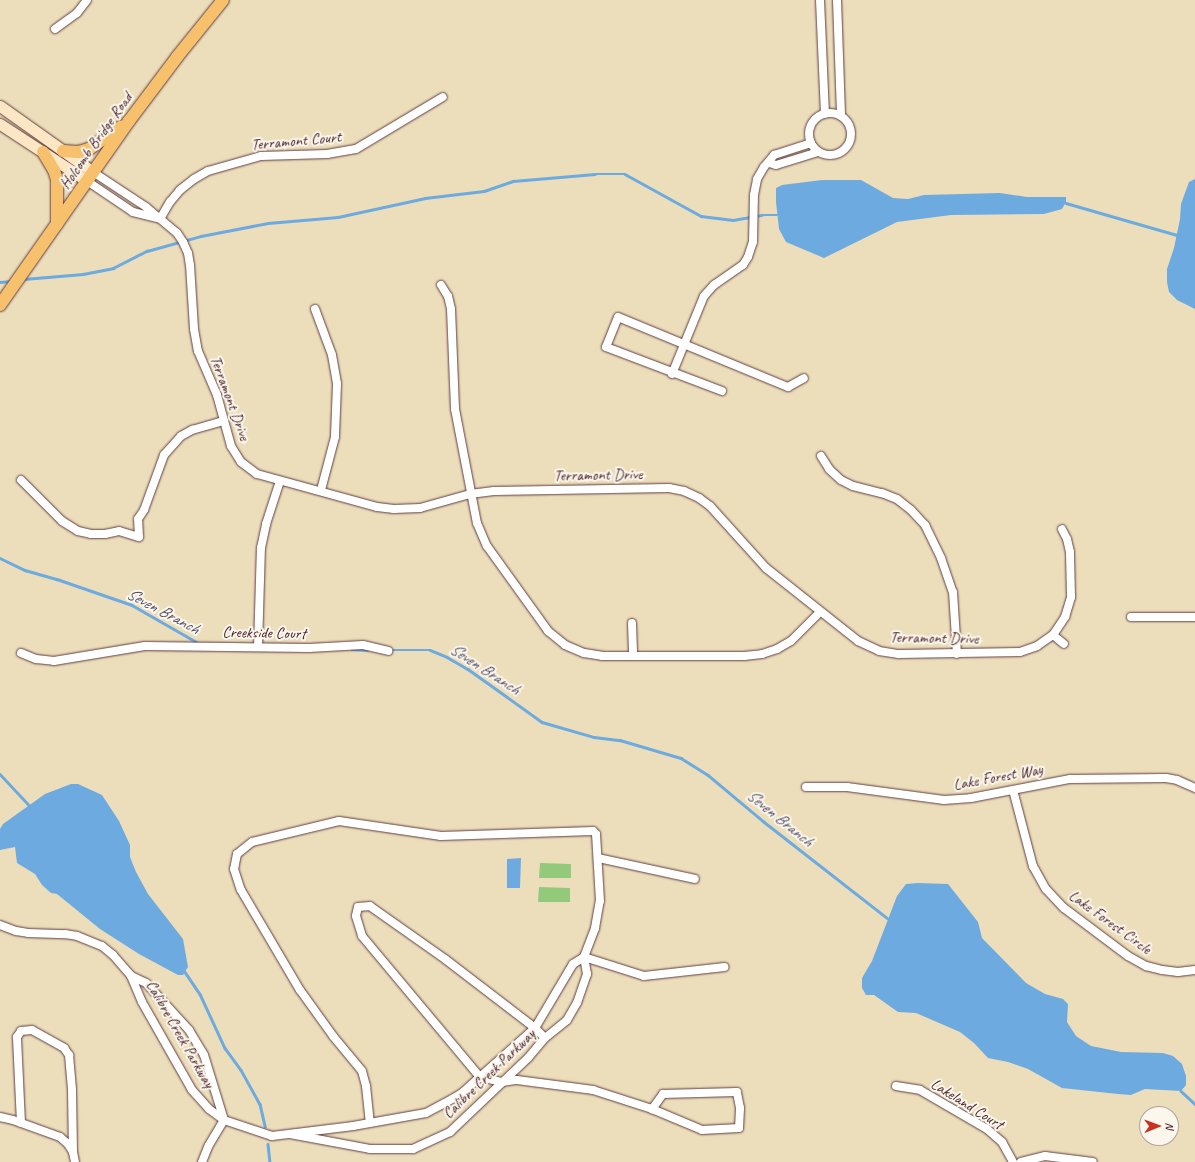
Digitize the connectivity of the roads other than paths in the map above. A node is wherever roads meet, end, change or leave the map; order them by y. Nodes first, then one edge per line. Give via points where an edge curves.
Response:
1 (87, 0) edge
2 (223, 0) edge
3 (820, 0) edge
4 (837, 0) edge
5 (55, 29) dead end
6 (443, 97) dead end
7 (0, 106) edge
8 (825, 114) junction
9 (841, 116) junction
10 (129, 121) junction
11 (0, 124) edge
12 (811, 143) junction
13 (64, 151) junction
14 (43, 152) junction
15 (818, 152) junction
16 (769, 162) junction
17 (90, 177) junction
18 (160, 219) junction
19 (57, 224) junction
20 (441, 285) dead end
21 (0, 305) edge
22 (315, 309) dead end
23 (684, 344) junction
24 (672, 374) junction
25 (804, 378) dead end
26 (722, 391) dead end
27 (224, 420) junction
28 (821, 456) dead end
29 (21, 480) dead end
30 (280, 481) junction
31 (321, 490) junction
32 (470, 494) junction
33 (1062, 529) dead end
34 (820, 612) junction
35 (1131, 617) dead end
36 (1195, 617) edge
37 (632, 623) dead end
38 (1053, 635) junction
39 (1064, 644) dead end
40 (258, 647) junction
41 (388, 651) dead end
42 (20, 653) dead end
43 (957, 654) junction
44 (633, 656) junction
45 (806, 787) dead end
46 (1195, 788) edge
47 (1013, 790) junction
48 (598, 858) junction
49 (695, 879) dead end
50 (0, 925) edge
51 (584, 957) junction
52 (724, 967) dead end
53 (1195, 970) edge
54 (131, 976) junction
55 (534, 1028) junction
56 (545, 1038) junction
57 (480, 1077) junction
58 (502, 1082) junction
59 (896, 1086) dead end
60 (652, 1109) junction
61 (0, 1117) edge
62 (224, 1120) junction
63 (21, 1123) junction
64 (370, 1123) junction
65 (290, 1134) junction
66 (73, 1152) junction
67 (74, 1162) edge
68 (202, 1162) edge
69 (1013, 1162) edge
70 (1021, 1162) edge
71 (1093, 1162) edge

1 - 5 street via 77,13
2 - 10 main road, Holcomb Bridge Road
3 - 8 street
4 - 9 street
6 - 18 street, Terramont Court via 356,149 327,154 261,156 208,171 180,190
7 - 13 street
8 - 9 street
8 - 12 street via 817,118 810,127
9 - 15 street via 850,127 851,138 846,149 836,155
10 - 13 main road via 89,149 78,152
10 - 17 main road, Holcomb Bridge Road
11 - 14 street
12 - 15 street
12 - 16 street via 774,155
13 - 17 street
14 - 17 street
14 - 19 main road via 57,180
15 - 16 street via 776,165
16 - 23 street via 757,179 753,242 748,257 742,265 714,285 704,296
17 - 18 street, Terramont Drive via 138,201
17 - 18 street via 133,212
17 - 19 main road, Holcomb Bridge Road
18 - 27 street, Terramont Drive via 177,233 188,253 196,342
19 - 21 main road, Holcomb Bridge Road
20 - 32 street via 452,309 455,409
22 - 31 street via 332,355 337,384 335,437
23 - 24 street
23 - 24 street via 618,317 606,347
23 - 25 street via 788,387
24 - 26 street
27 - 29 street via 181,436 164,455 144,510 138,519 139,537 119,532 91,534 78,531 62,520
27 - 30 street, Terramont Drive via 231,446 241,462 257,474
28 - 43 street via 829,469 841,480 897,499 925,525 941,558 953,592
30 - 31 street, Terramont Drive
30 - 40 street via 261,548
31 - 32 street, Terramont Drive via 394,510 420,508
32 - 34 street, Terramont Drive via 518,489 669,488 684,491 710,506 766,568
32 - 44 street via 476,523 486,546 548,631 566,645 584,653
33 - 38 street, Terramont Drive via 1070,552 1071,597 1065,617
34 - 43 street, Terramont Drive via 858,641 879,651 899,654
34 - 44 street via 791,641 762,654
35 - 36 street
37 - 44 street
38 - 39 street
38 - 43 street, Terramont Drive via 1037,646 1020,652
40 - 41 street, Creekside Court via 363,645 376,646
40 - 42 street, Creekside Court via 145,646 54,661 36,659
45 - 47 street, Lake Forest Way via 847,787 944,800
46 - 47 street, Lake Forest Way via 1166,778 1078,779 1054,781
47 - 53 street, Lake Forest Circle via 1033,866 1046,889 1064,908 1128,956 1146,966 1178,972
48 - 49 street
48 - 51 street, Calibre Creek Parkway via 600,901 595,928
48 - 64 street, Calibre Creek Parkway via 596,834 593,831 441,836 339,821 252,842 237,854 234,868 241,890 300,990 362,1071
50 - 54 street, Calibre Creek Parkway via 16,931 65,934 89,940 113,955
51 - 52 street via 644,976
51 - 55 street, Calibre Creek Parkway via 573,964
51 - 56 street, Calibre Creek Parkway via 587,974 576,1003 567,1020
54 - 62 street, Calibre Creek Parkway via 142,1002 192,1090 209,1109
54 - 62 street, Calibre Creek Parkway via 146,983 189,1030 204,1056
55 - 56 street
55 - 57 street, Calibre Creek Parkway
55 - 57 street via 445,959 370,906 358,907 356,916 362,936
56 - 58 street, Calibre Creek Parkway
57 - 58 street
57 - 64 street, Calibre Creek Parkway via 462,1093 426,1113
58 - 60 street via 518,1080 593,1090
58 - 65 street, Calibre Creek Parkway via 450,1132 413,1150 370,1149
59 - 69 street, Lakeland Court via 920,1090 987,1129 1002,1142
60 - 60 street via 702,1130 740,1128 737,1092 663,1094
61 - 63 street
62 - 65 street, Calibre Creek Parkway via 272,1136
62 - 68 street
63 - 66 street via 60,1137
63 - 66 street via 17,1037 21,1031 32,1030 64,1048 69,1055
64 - 65 street, Calibre Creek Parkway
66 - 67 street
70 - 71 street via 1045,1156

